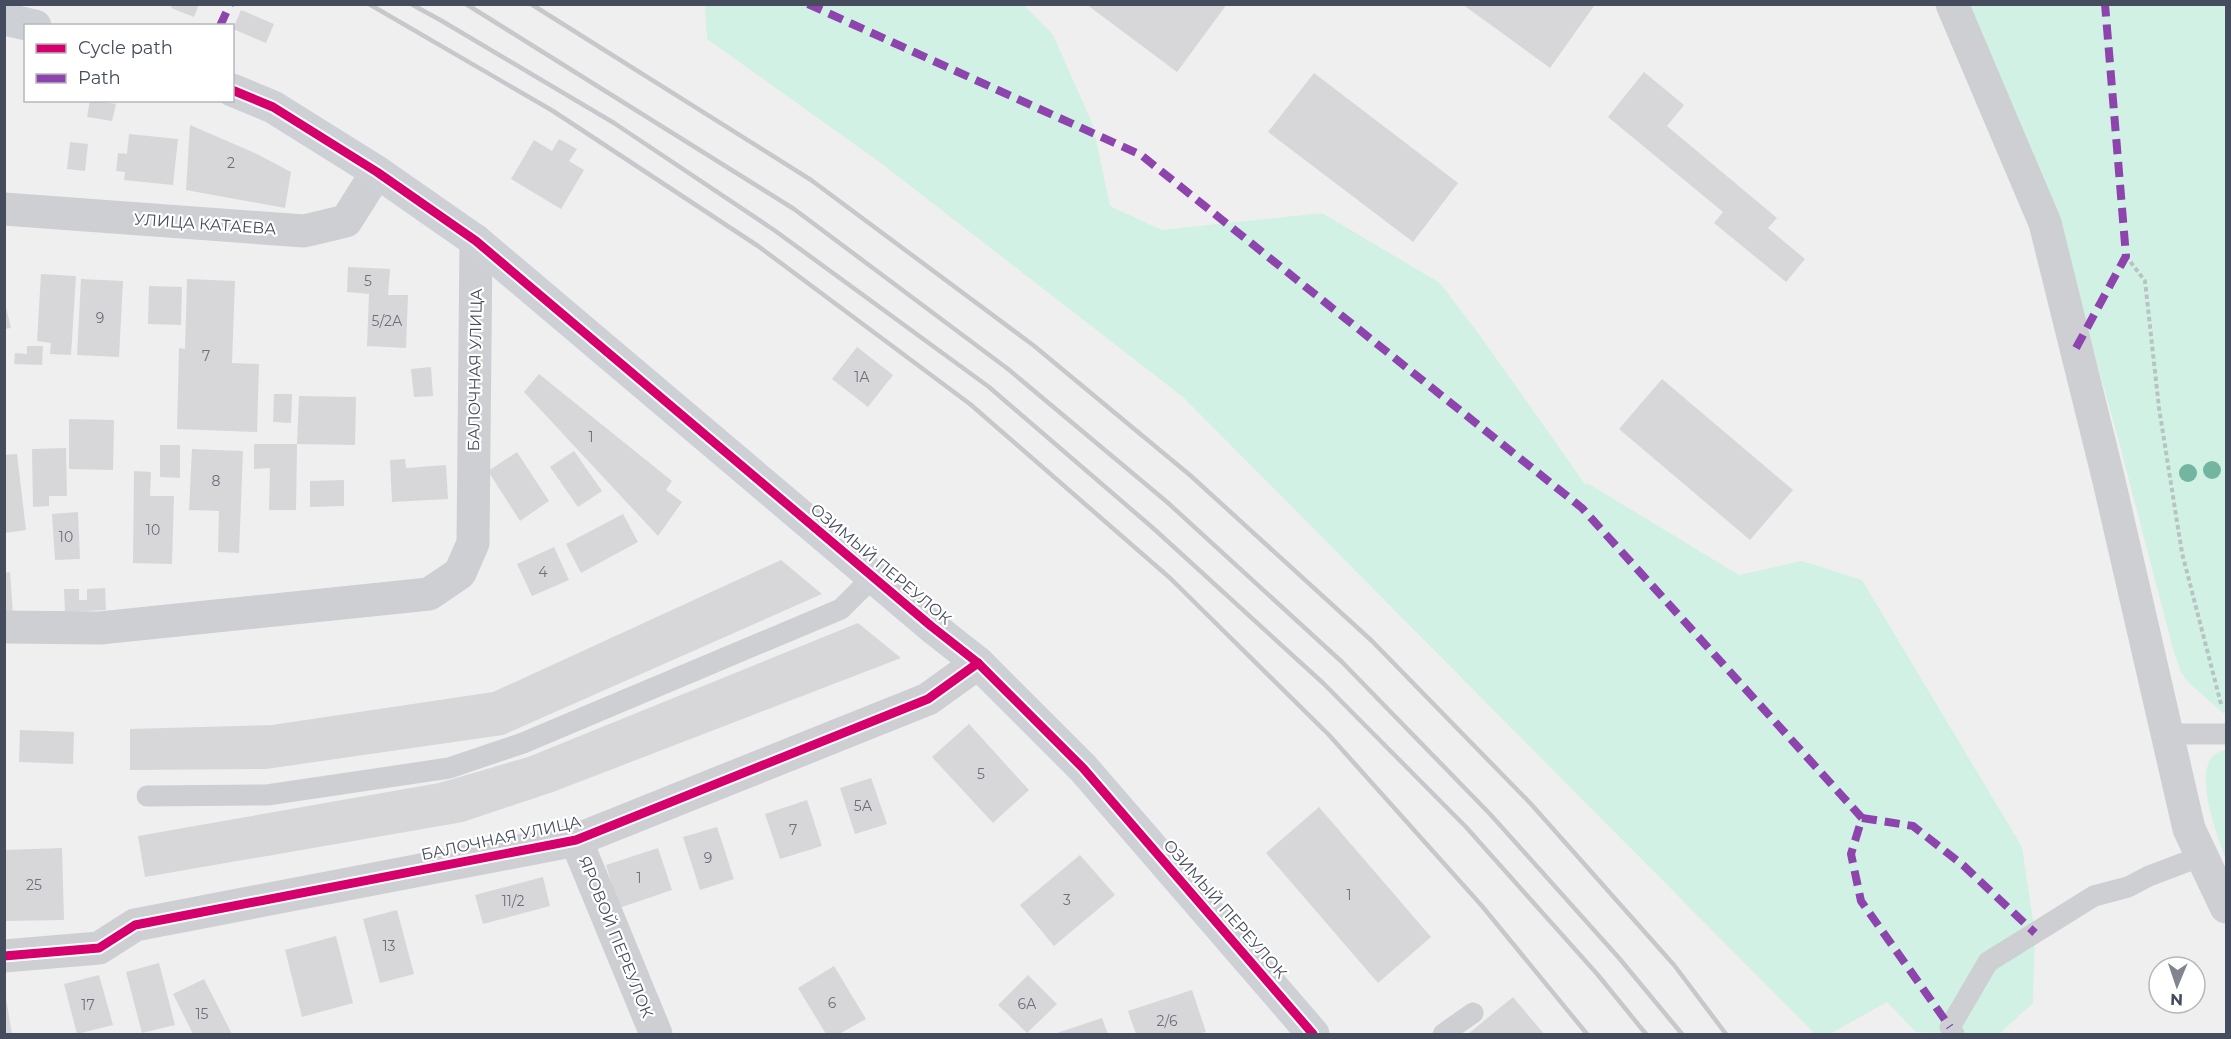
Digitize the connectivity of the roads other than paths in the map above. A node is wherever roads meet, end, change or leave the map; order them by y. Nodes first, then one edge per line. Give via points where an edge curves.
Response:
1 (1952, 4) edge
2 (4, 20) edge
3 (25, 24) edge
4 (234, 91) edge
5 (377, 172) junction
6 (4, 209) edge
7 (476, 241) junction
8 (873, 577) junction
9 (4, 627) edge
10 (978, 663) junction
11 (2167, 734) junction
12 (2226, 734) edge
13 (147, 796) dead end
14 (576, 840) junction
15 (2202, 856) junction
16 (2226, 907) edge
17 (4, 956) edge
18 (1473, 1013) dead end
19 (1309, 1034) edge
20 (656, 1035) edge
21 (1443, 1035) edge
22 (1954, 1035) edge

1 - 11 street via 2045,223
2 - 3 street
4 - 5 street, ОЗИМЫЙ ПЕРЕУЛОК via 273,107
5 - 6 street, УЛИЦА КАТАЕВА via 346,221 304,231
5 - 7 street, ОЗИМЫЙ ПЕРЕУЛОК
7 - 8 street, ОЗИМЫЙ ПЕРЕУЛОК
7 - 9 street, БАЛОЧНАЯ УЛИЦА via 473,543 460,573 429,594 100,628
8 - 10 street, ОЗИМЫЙ ПЕРЕУЛОК
8 - 13 lane via 841,609 523,743 449,768 267,795
10 - 14 street, БАЛОЧНАЯ УЛИЦА via 928,699
10 - 19 street, ОЗИМЫЙ ПЕРЕУЛОК via 1083,768
11 - 12 lane
11 - 15 street via 2189,829
14 - 17 street, БАЛОЧНАЯ УЛИЦА via 135,925 99,948
14 - 20 street, ЯРОВОЙ ПЕРЕУЛОК
15 - 16 street
15 - 22 lane via 2128,887 2094,896 1988,962 1950,1027
18 - 21 lane

